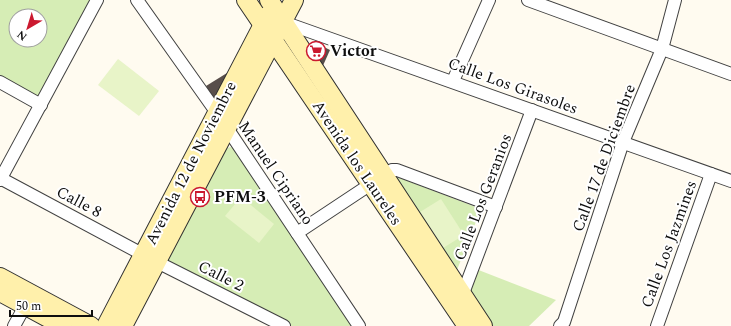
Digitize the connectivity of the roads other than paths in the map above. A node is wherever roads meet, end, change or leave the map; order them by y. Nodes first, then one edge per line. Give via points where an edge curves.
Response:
1 (97, 0) edge
2 (137, 0) edge
3 (246, 0) edge
4 (294, 0) edge
5 (489, 0) edge
6 (528, 0) edge
7 (675, 0) edge
8 (272, 2) edge
9 (283, 22) junction
10 (263, 24) junction
11 (274, 40) junction
12 (662, 49) junction
13 (731, 74) edge
14 (453, 81) junction
15 (0, 82) edge
16 (41, 105) junction
17 (532, 110) junction
18 (217, 113) junction
19 (227, 128) junction
20 (623, 142) junction
21 (711, 174) junction
22 (0, 179) edge
23 (377, 179) junction
24 (731, 181) edge
25 (496, 207) junction
26 (297, 233) junction
27 (150, 258) junction
28 (0, 277) edge
29 (0, 292) edge
30 (462, 296) junction
31 (25, 306) junction
32 (567, 325) edge
33 (14, 326) edge
34 (63, 326) edge
35 (91, 326) edge
36 (106, 326) edge
37 (123, 326) edge
38 (284, 326) edge
39 (359, 326) edge
40 (467, 326) edge
41 (483, 326) edge
42 (657, 326) edge

1 - 16 street
2 - 18 street, Manuel Cipriano
3 - 10 main road, Avenida los Laureles
4 - 9 main road, Avenida 12 de Noviembre
5 - 14 street
6 - 12 street
7 - 12 street, Calle 17 de Diciembre
8 - 9 main road, Avenida los Laureles
8 - 10 main road, Avenida 12 de Noviembre
9 - 11 main road, Avenida 12 de Noviembre
9 - 14 street, Calle Los Girasoles
9 - 23 main road, Avenida los Laureles
10 - 11 main road, Avenida los Laureles
10 - 18 main road, Avenida 12 de Noviembre
11 - 19 main road, Avenida 12 de Noviembre
11 - 23 main road, Avenida los Laureles
12 - 13 street
12 - 20 street, Calle 17 de Diciembre
14 - 17 street, Calle Los Girasoles
15 - 16 street
16 - 22 street
17 - 20 street, Calle Los Girasoles
17 - 25 street, Calle Los Geranios
18 - 19 street, Manuel Cipriano
18 - 27 main road, Avenida 12 de Noviembre
19 - 26 street, Manuel Cipriano
19 - 27 main road, Avenida 12 de Noviembre
20 - 21 street, Calle Los Girasoles
20 - 32 street, Calle 17 de Diciembre
21 - 24 street, Calle Los Girasoles
21 - 42 street, Calle Los Jazmines
22 - 27 street, Calle 8
23 - 25 street via 392,170 397,170
23 - 26 street
23 - 30 main road, Avenida los Laureles
23 - 40 main road, Avenida los Laureles
25 - 30 street, Calle Los Geranios
26 - 39 street, Manuel Cipriano
27 - 36 main road, Avenida 12 de Noviembre
27 - 37 main road, Avenida 12 de Noviembre
27 - 38 street, Calle 2
28 - 35 main road
29 - 31 main road
30 - 41 main road, Avenida los Laureles
31 - 33 street
31 - 34 main road

